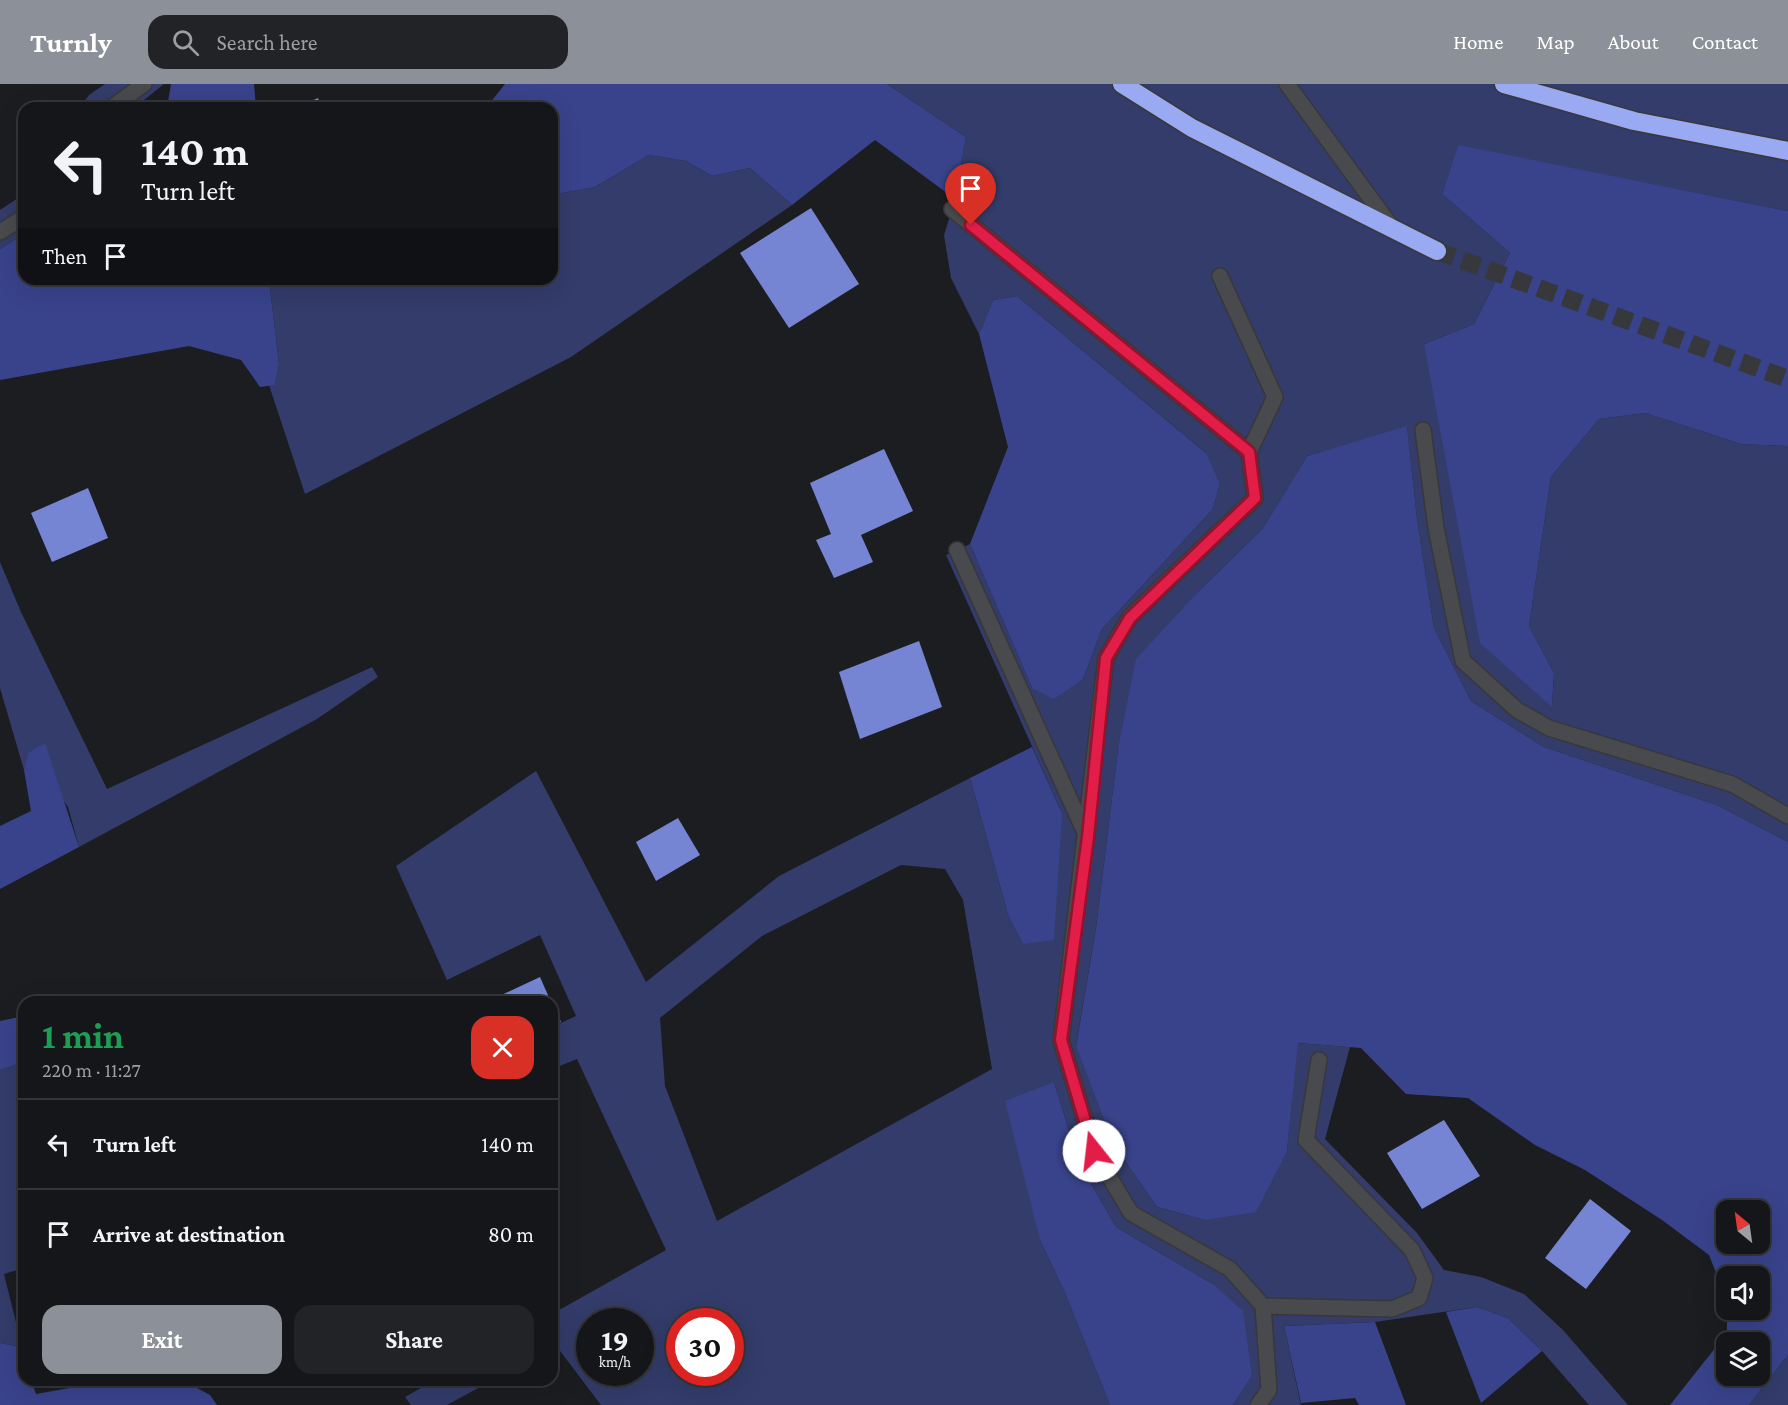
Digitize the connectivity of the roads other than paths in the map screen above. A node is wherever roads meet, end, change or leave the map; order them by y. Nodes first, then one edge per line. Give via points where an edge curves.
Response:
1 (144, 84) edge
2 (1122, 84) edge
3 (1287, 84) edge
4 (1504, 84) edge
5 (119, 102) edge
6 (1788, 152) edge
7 (952, 209) dead end
8 (18, 221) edge
9 (1393, 230) junction
10 (0, 232) edge
11 (1437, 251) tunnel mouth
12 (1220, 276) dead end
13 (1423, 430) dead end
14 (1249, 452) junction
15 (957, 550) dead end
16 (1788, 816) edge
17 (1088, 837) junction
18 (1319, 1060) dead end
19 (1263, 1306) junction
20 (1258, 1405) edge

1 - 5 street
2 - 9 highway via 1192,128
3 - 9 street
4 - 6 highway via 1634,121
7 - 14 street
8 - 10 street
9 - 11 highway
12 - 14 street via 1275,397
13 - 16 street via 1436,528 1463,662 1517,711 1548,728 1732,784
14 - 17 street via 1255,498 1130,618 1106,658
15 - 17 street
17 - 19 street via 1061,1040 1094,1151 1131,1213 1230,1269
18 - 19 street via 1306,1140 1412,1250 1425,1278 1419,1298 1392,1309
19 - 20 street via 1269,1390

